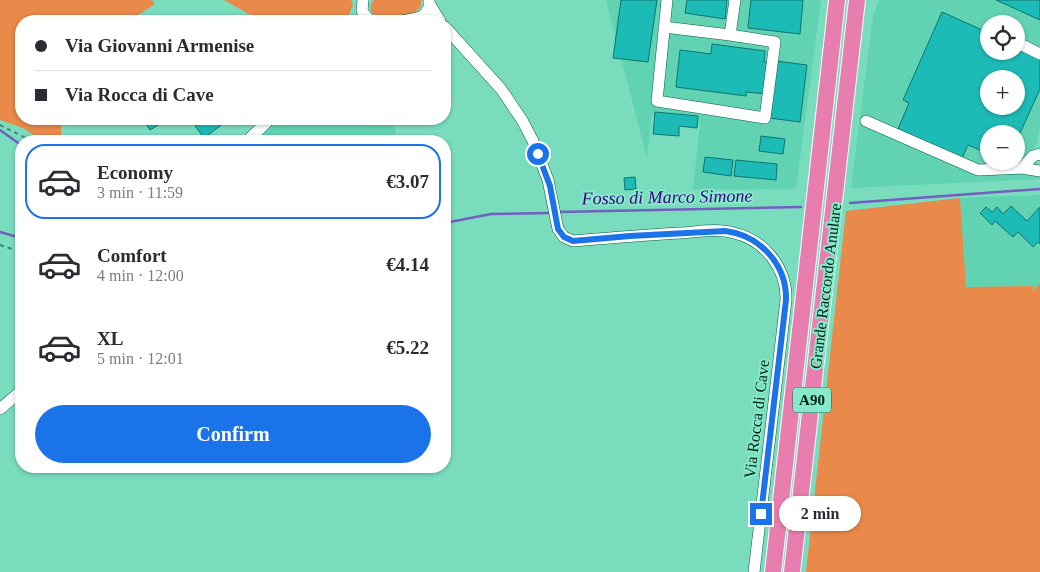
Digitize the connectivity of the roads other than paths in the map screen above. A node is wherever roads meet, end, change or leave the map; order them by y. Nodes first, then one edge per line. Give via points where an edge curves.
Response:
1 (667, 0) edge
2 (735, 0) edge
3 (837, 0) edge
4 (857, 0) edge
5 (869, 0) edge
6 (430, 2) edge
7 (423, 15) edge
8 (437, 15) edge
9 (664, 27) junction
10 (451, 35) edge
11 (730, 35) junction
12 (853, 38) junction
13 (1040, 44) edge
14 (1040, 54) edge
15 (866, 121) dead end
16 (264, 125) edge
17 (253, 135) edge
18 (1040, 154) edge
19 (1025, 164) edge
20 (1025, 168) edge
21 (980, 170) edge
22 (1040, 171) edge
23 (15, 396) edge
24 (0, 409) edge
25 (754, 572) edge
26 (773, 572) edge
27 (792, 572) edge

1 - 9 street
2 - 11 street
3 - 26 highway, Grande Raccordo Anulare / A90
4 - 12 highway, Grande Raccordo Anulare / A90
5 - 12 highway
6 - 7 street
6 - 8 street
9 - 11 street
9 - 11 street via 656,100 765,118 775,42
10 - 25 street, Via Rocca di Cave via 501,89 522,120 550,186 557,224 568,240 725,231 740,234 776,262 785,282 786,300
12 - 27 highway, Grande Raccordo Anulare / A90
13 - 14 street via 1022,45
15 - 21 street
16 - 17 street
18 - 19 street via 1032,156
20 - 22 street
23 - 24 street

